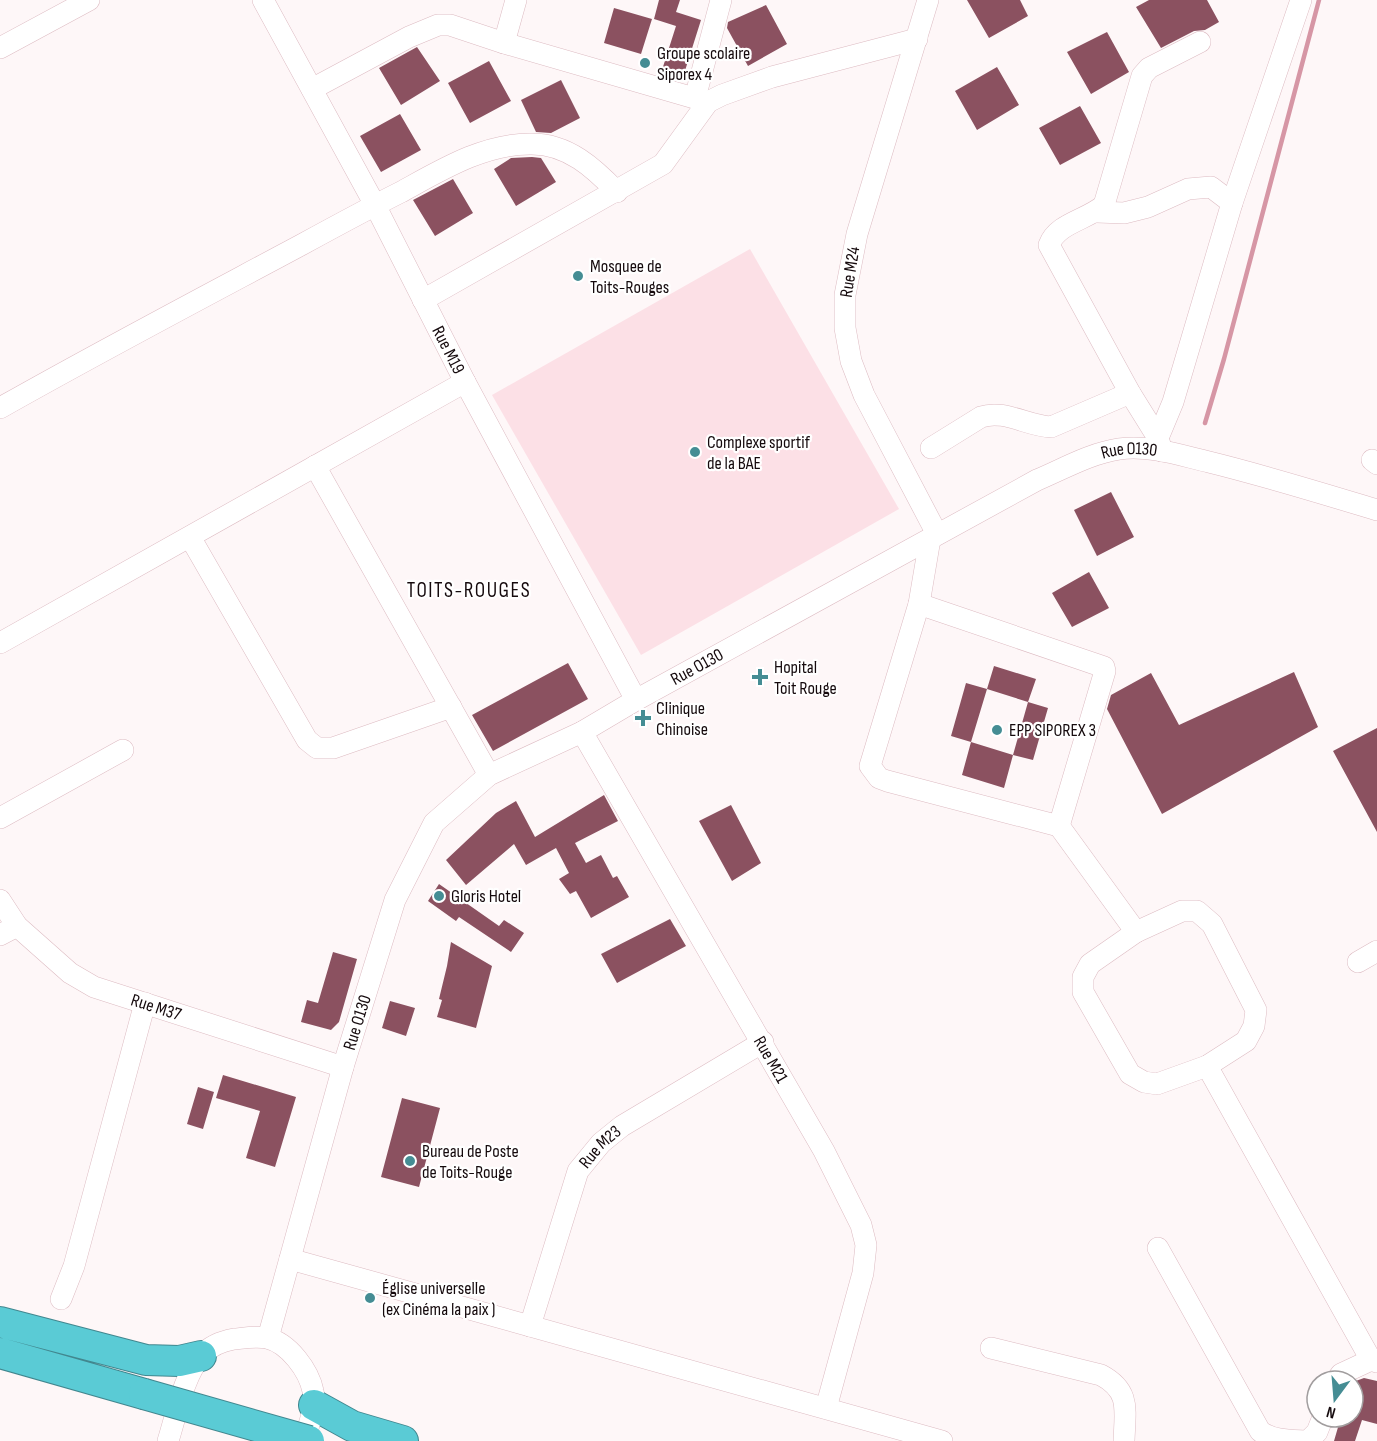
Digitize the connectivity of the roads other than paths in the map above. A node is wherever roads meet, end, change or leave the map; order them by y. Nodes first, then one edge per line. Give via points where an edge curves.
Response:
1 (89, 0) edge
2 (263, 0) edge
3 (516, 0) edge
4 (721, 0) edge
5 (928, 0) edge
6 (1301, 0) edge
7 (917, 39) junction
8 (1200, 42) dead end
9 (504, 43) junction
10 (0, 48) edge
11 (312, 89) junction
12 (702, 100) junction
13 (617, 192) junction
14 (1232, 203) junction
15 (375, 205) junction
16 (1097, 212) junction
17 (423, 300) junction
18 (465, 382) junction
19 (1130, 393) junction
20 (0, 408) edge
21 (1160, 444) junction
22 (931, 448) dead end
23 (315, 466) junction
24 (1377, 510) edge
25 (934, 536) junction
26 (190, 537) junction
27 (919, 604) junction
28 (0, 643) edge
29 (636, 700) junction
30 (451, 707) junction
31 (582, 732) junction
32 (123, 750) dead end
33 (489, 775) junction
34 (0, 818) edge
35 (1059, 826) junction
36 (0, 900) edge
37 (8, 930) edge
38 (1136, 932) junction
39 (1377, 951) edge
40 (1358, 962) dead end
41 (145, 1003) junction
42 (763, 1042) junction
43 (1208, 1066) junction
44 (343, 1067) junction
45 (1158, 1248) dead end
46 (290, 1259) junction
47 (61, 1299) dead end
48 (0, 1322) edge
49 (530, 1326) junction
50 (268, 1338) junction
51 (991, 1348) dead end
52 (0, 1353) edge
53 (201, 1356) junction
54 (1374, 1361) edge
55 (1354, 1369) edge
56 (314, 1405) junction
57 (826, 1408) junction
58 (1318, 1429) edge
59 (168, 1441) edge
60 (304, 1441) edge
61 (309, 1441) edge
62 (403, 1441) edge
63 (942, 1441) edge
64 (1124, 1441) edge

1 - 10 street
2 - 11 street, Rue M19
3 - 9 street
4 - 12 street
5 - 7 street, Rue M24
6 - 14 street
7 - 12 street via 772,77
7 - 25 street, Rue M24 via 856,234 845,296 845,328 851,361 864,395
8 - 16 street via 1149,68 1142,76 1108,195
9 - 11 street via 450,25 438,25
9 - 12 street
11 - 15 street, Rue M19
12 - 13 street via 663,164
13 - 15 street via 581,159 562,149 532,144 459,160
13 - 17 street
14 - 16 street via 1211,187 1188,189 1124,213
14 - 21 street
15 - 17 street, Rue M19
15 - 20 street
16 - 19 street via 1058,231 1049,246
17 - 18 street, Rue M19
18 - 23 street
18 - 29 street, Rue M19
19 - 21 street
19 - 22 street via 1051,427 989,414
21 - 24 street, Rue O130
21 - 25 street, Rue O130 via 1098,454 1037,480
23 - 26 street
23 - 30 street
25 - 27 street
25 - 29 street, Rue O130
26 - 28 street
26 - 30 street via 307,740 317,748 333,748
27 - 35 street via 1104,667 1106,671
27 - 35 street via 870,766 886,781
29 - 31 street, Rue O130
30 - 33 street
31 - 33 street, Rue O130
31 - 42 street, Rue M21
32 - 34 street
33 - 44 street, Rue O130 via 434,823 395,900
35 - 38 street
36 - 37 street, Rue M37
37 - 41 street, Rue M37 via 94,987
38 - 43 street via 1182,911 1197,911 1212,924 1256,1010 1254,1026 1246,1041
38 - 43 street via 1090,964 1083,977 1083,992 1130,1074 1157,1084
39 - 40 street
41 - 44 street, Rue M37
41 - 47 street via 74,1266
42 - 49 street, Rue M23 via 622,1126 589,1157 578,1171
42 - 57 street, Rue M21 via 824,1151 861,1225 866,1245 863,1273
43 - 54 street
44 - 46 street, Rue O130
45 - 58 street via 1260,1431 1266,1437 1308,1441
46 - 49 street
46 - 50 street, Rue O130
48 - 53 highway via 146,1360
49 - 57 street
50 - 53 street via 223,1341
50 - 56 street via 286,1348 303,1366 314,1392
51 - 64 street via 1112,1381 1122,1391 1125,1404
52 - 61 highway, bridge
53 - 59 street via 188,1379
54 - 55 street
56 - 60 street
56 - 62 highway via 352,1426
57 - 63 street

